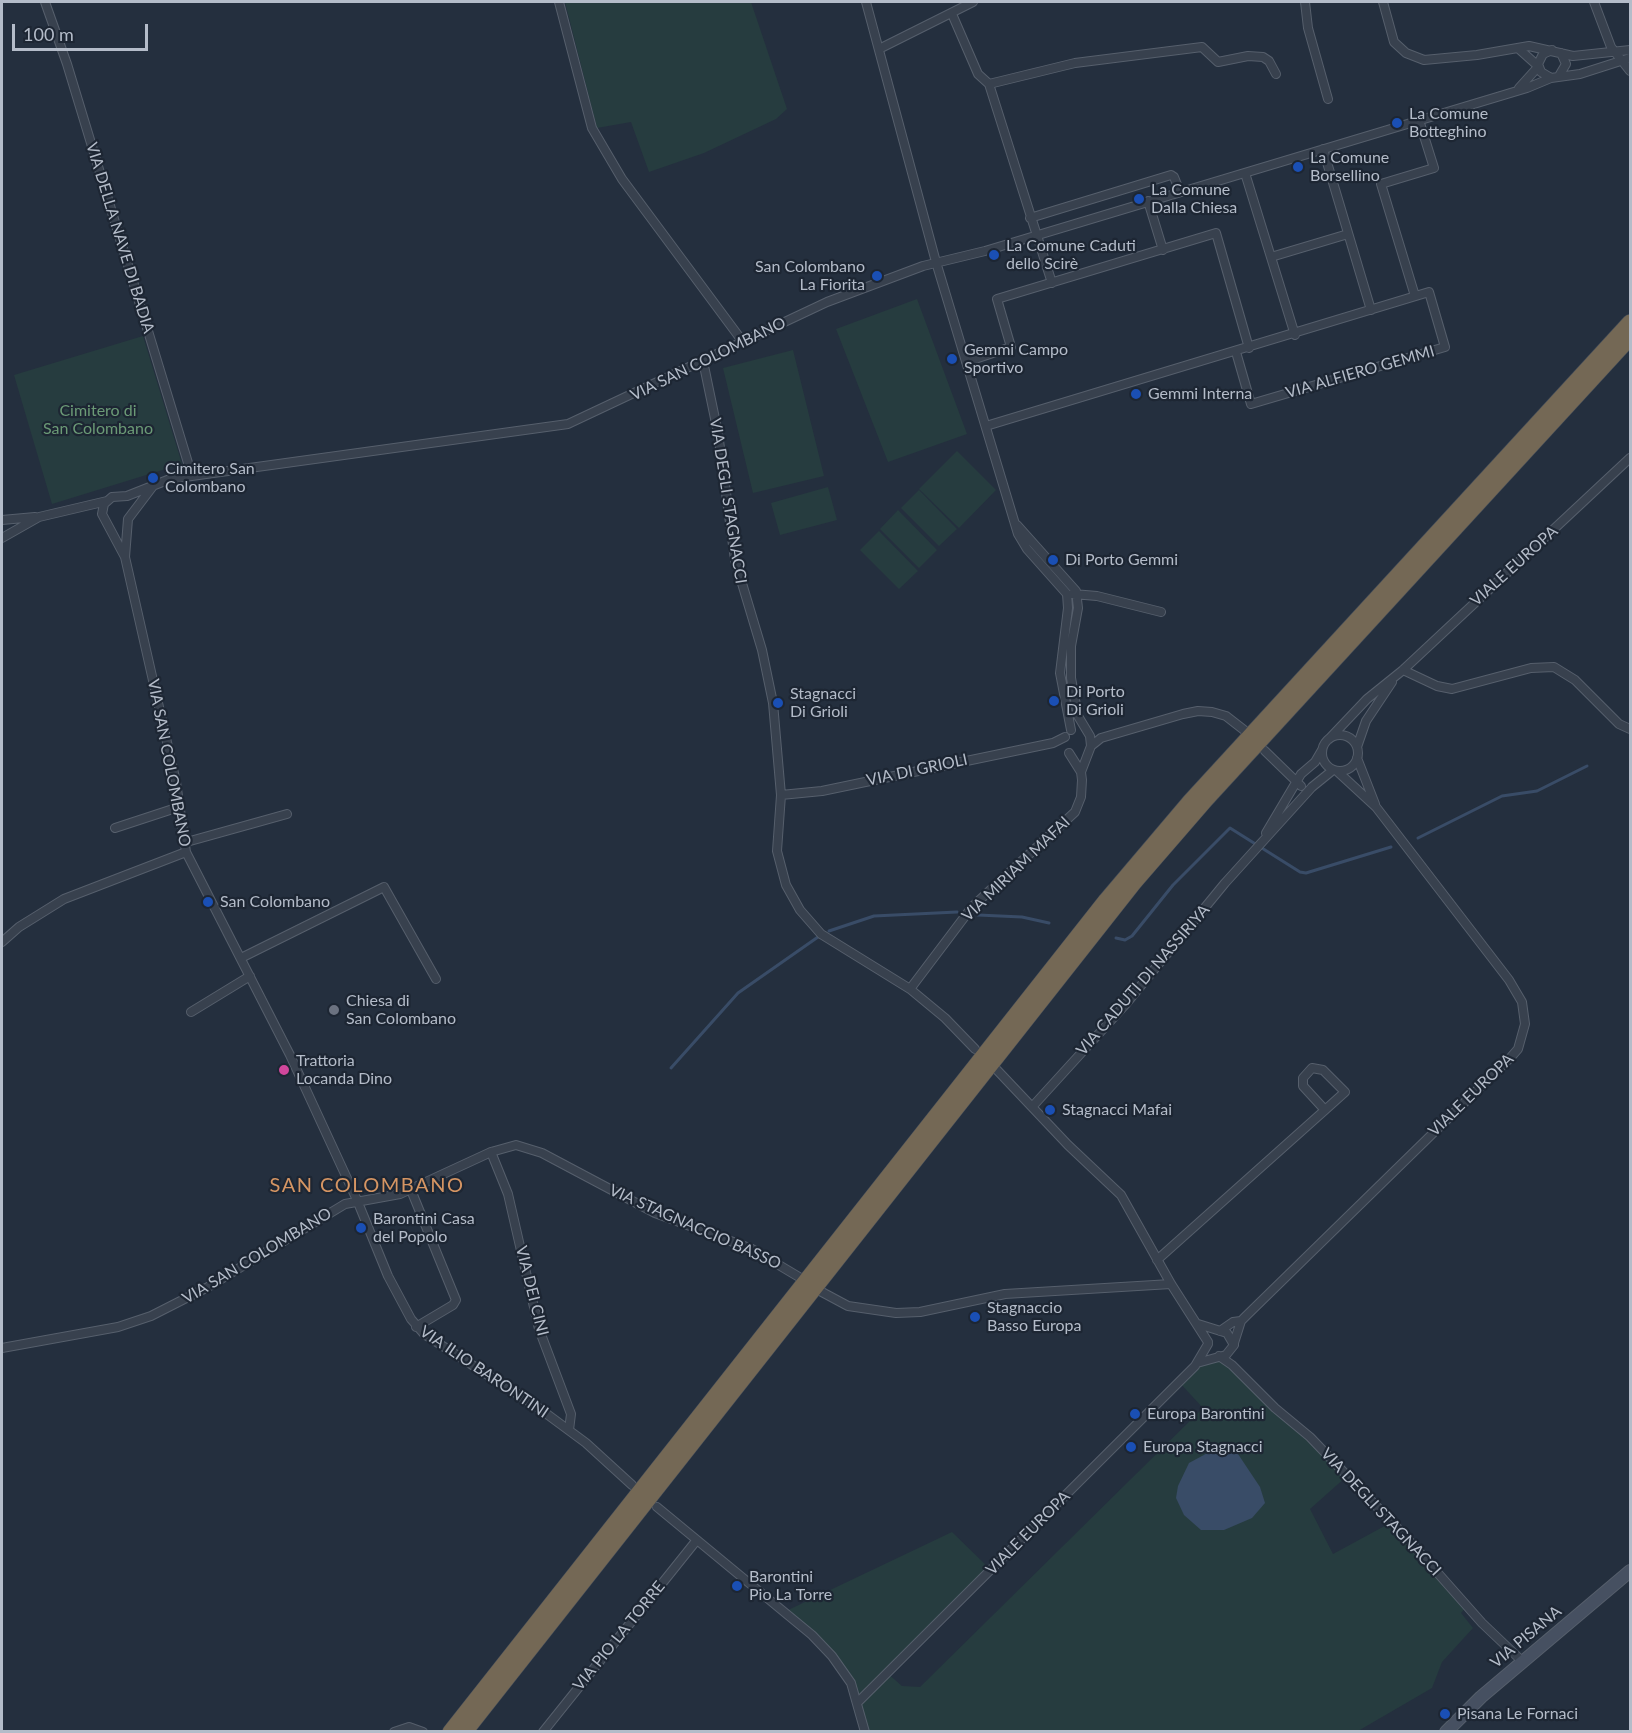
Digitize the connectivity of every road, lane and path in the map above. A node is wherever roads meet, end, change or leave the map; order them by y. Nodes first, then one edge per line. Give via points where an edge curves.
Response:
1 (45, 2) edge
2 (559, 2) edge
3 (866, 2) edge
4 (973, 2) edge
5 (1305, 2) edge
6 (1383, 2) edge
7 (1594, 2) edge
8 (952, 14) junction
9 (879, 49) junction
10 (1519, 49) junction
11 (1630, 50) edge
12 (1614, 51) junction
13 (1557, 52) junction
14 (1627, 60) edge
15 (1538, 66) junction
16 (1630, 71) edge
17 (1276, 74) dead end
18 (1555, 77) junction
19 (989, 84) junction
20 (1516, 91) junction
21 (1328, 99) dead end
22 (1419, 120) junction
23 (1323, 149) junction
24 (1245, 173) junction
25 (1180, 192) junction
26 (1148, 201) junction
27 (1030, 218) junction
28 (1348, 234) junction
29 (1036, 235) junction
30 (1163, 250) junction
31 (1271, 257) junction
32 (936, 262) junction
33 (1052, 283) junction
34 (1415, 296) junction
35 (1371, 310) junction
36 (1630, 322) edge
37 (1294, 335) junction
38 (1630, 338) edge
39 (743, 342) junction
40 (1249, 348) junction
41 (1236, 352) junction
42 (703, 362) junction
43 (966, 362) junction
44 (986, 426) junction
45 (1630, 458) edge
46 (192, 476) junction
47 (153, 486) junction
48 (119, 497) junction
49 (107, 501) junction
50 (91, 507) junction
51 (39, 518) junction
52 (128, 518) junction
53 (3, 519) edge
54 (105, 520) junction
55 (1017, 525) junction
56 (5, 536) edge
57 (125, 557) junction
58 (1066, 592) junction
59 (1077, 595) junction
60 (1161, 612) dead end
61 (1401, 672) junction
62 (1630, 729) edge
63 (1244, 730) dead end
64 (1087, 732) junction
65 (1068, 734) junction
66 (1101, 738) junction
67 (1329, 739) junction
68 (1053, 743) junction
69 (1357, 747) junction
70 (1089, 749) junction
71 (1322, 750) junction
72 (1265, 751) dead end
73 (1068, 752) junction
74 (1357, 758) junction
75 (1280, 766) junction
76 (1304, 771) junction
77 (1335, 771) junction
78 (1081, 772) junction
79 (1297, 782) junction
80 (1311, 787) junction
81 (782, 795) junction
82 (179, 807) junction
83 (1376, 807) junction
84 (287, 814) dead end
85 (115, 828) dead end
86 (184, 847) junction
87 (1253, 852) junction
88 (2, 942) edge
89 (241, 958) junction
90 (250, 976) junction
91 (436, 979) dead end
92 (910, 989) junction
93 (191, 1012) dead end
94 (975, 1049) dead end
95 (997, 1070) dead end
96 (1032, 1107) junction
97 (1325, 1110) junction
98 (491, 1152) junction
99 (411, 1190) junction
100 (357, 1200) junction
101 (1157, 1260) junction
102 (799, 1277) dead end
103 (1171, 1284) junction
104 (820, 1291) dead end
105 (1241, 1321) junction
106 (1198, 1324) junction
107 (416, 1327) junction
108 (1220, 1331) junction
109 (1208, 1343) junction
110 (1233, 1346) junction
111 (2, 1348) edge
112 (1218, 1356) junction
113 (1197, 1364) junction
114 (1235, 1367) junction
115 (569, 1430) junction
116 (632, 1485) dead end
117 (657, 1506) dead end
118 (696, 1541) junction
119 (1630, 1571) edge
120 (1523, 1662) junction
121 (858, 1702) junction
122 (394, 1731) edge
123 (423, 1731) edge
124 (450, 1731) edge
125 (465, 1731) edge
126 (543, 1731) edge
127 (865, 1731) edge
128 (1446, 1731) edge

1 - 46 street, VIA DELLA NAVE DI BADIA
2 - 39 street via 592,128 622,179
3 - 9 street
4 - 8 street
5 - 21 street via 1308,28
6 - 10 street via 1395,42 1415,58 1429,61
7 - 12 street
8 - 9 street
8 - 19 street via 978,74
9 - 32 street
10 - 13 street via 1533,46
10 - 15 street
11 - 12 street
12 - 13 street via 1578,56
12 - 14 street
13 - 15 street via 1543,54
13 - 18 street via 1566,66
14 - 16 street
14 - 18 street, VIA SAN COLOMBANO
15 - 18 street via 1542,74
15 - 20 street
17 - 19 street via 1263,57 1218,62 1202,47 1075,63
18 - 20 street, VIA SAN COLOMBANO
19 - 27 street
20 - 22 street, VIA SAN COLOMBANO
22 - 23 street, VIA SAN COLOMBANO
22 - 34 street via 1434,168 1381,184
23 - 24 street, VIA SAN COLOMBANO
23 - 28 street
24 - 25 street, VIA SAN COLOMBANO
24 - 31 street
25 - 26 street, VIA SAN COLOMBANO
25 - 27 street via 1171,175
26 - 29 street, VIA SAN COLOMBANO
26 - 30 street
27 - 29 street
28 - 31 street
28 - 35 street
29 - 32 street, VIA SAN COLOMBANO
29 - 33 street
30 - 33 street
30 - 40 street via 1216,233
31 - 37 street
32 - 39 street, VIA SAN COLOMBANO via 827,302
32 - 43 street
33 - 43 street via 997,299 1011,347
34 - 35 street
34 - 41 street, VIA ALFIERO GEMMI via 1429,292 1445,347 1251,404
35 - 37 street
36 - 124 highway via 1190,801 1106,900
37 - 40 street
38 - 125 highway via 1134,883
39 - 42 street, VIA SAN COLOMBANO
40 - 41 street
41 - 44 street
42 - 46 street, VIA SAN COLOMBANO via 568,424
42 - 81 street, VIA DEGLI STAGNACCI via 718,434 735,560 767,670
43 - 44 street
44 - 55 street
45 - 61 street, VIALE EUROPA
46 - 47 street, VIA SAN COLOMBANO
47 - 48 street, VIA SAN COLOMBANO
47 - 52 street
48 - 49 street, VIA SAN COLOMBANO
48 - 52 street via 127,503
49 - 50 street, VIA SAN COLOMBANO
49 - 54 street via 102,510
50 - 51 street, VIA SAN COLOMBANO via 75,507
50 - 54 street
51 - 53 street
51 - 56 street
52 - 54 street via 118,525
52 - 57 street, VIA SAN COLOMBANO
53 - 56 street
54 - 57 street, VIA SAN COLOMBANO
55 - 58 street via 1024,545
55 - 59 street via 1070,582
57 - 82 street, VIA SAN COLOMBANO
58 - 59 street
58 - 65 street via 1069,606 1060,673
59 - 60 street
59 - 64 street via 1071,678 1077,711
61 - 62 street via 1452,689 1531,668 1554,667 1575,680
61 - 67 street, VIALE EUROPA via 1367,699
61 - 69 street, VIALE EUROPA via 1369,715
63 - 66 street via 1226,716 1203,710
64 - 65 street
64 - 66 street
64 - 70 street
65 - 68 street, VIA DI GRIOLI
65 - 73 street via 1064,744
66 - 70 street
67 - 69 street via 1345,736
67 - 71 street
68 - 73 street
68 - 81 street, VIA DI GRIOLI via 822,791
69 - 74 street
70 - 73 street via 1079,756
70 - 78 street, VIA MIRIAM MAFAI
71 - 76 street, VIA CADUTI DI NASSIRIYA
71 - 77 street via 1323,761
72 - 75 street
73 - 78 street
74 - 77 street via 1348,770
74 - 83 street, VIALE EUROPA
75 - 76 street
75 - 79 street
76 - 79 street, VIA CADUTI DI NASSIRIYA
77 - 80 street, VIA CADUTI DI NASSIRIYA
77 - 83 street, VIALE EUROPA
78 - 92 street, VIA MIRIAM MAFAI via 1082,795 1072,815 972,907
79 - 80 street
79 - 87 street, VIA CADUTI DI NASSIRIYA
80 - 87 street, VIA CADUTI DI NASSIRIYA
81 - 92 street, VIA DEGLI STAGNACCI via 778,855 795,903 831,942
82 - 85 street
82 - 86 street, VIA SAN COLOMBANO
83 - 105 street, VIALE EUROPA via 1518,992 1525,1014 1522,1039 1511,1057
84 - 86 street
86 - 88 street via 64,898
86 - 89 street, VIA SAN COLOMBANO
87 - 96 street, VIA CADUTI DI NASSIRIYA via 1125,1005
89 - 90 street, VIA SAN COLOMBANO
89 - 91 street via 384,887
90 - 93 street
90 - 100 street, VIA SAN COLOMBANO
92 - 94 street, VIA DEGLI STAGNACCI
95 - 96 street, VIA DEGLI STAGNACCI
96 - 101 street, VIA DEGLI STAGNACCI via 1121,1195
97 - 97 street via 1345,1092 1323,1070 1312,1068 1303,1078 1303,1086
97 - 101 street
98 - 99 street, VIA STAGNACCIO BASSO
98 - 102 street, VIA STAGNACCIO BASSO via 505,1146 527,1147 655,1213 752,1249
98 - 115 street, VIA DEI CINI via 508,1194 539,1329 571,1414
99 - 100 street, VIA STAGNACCIO BASSO
99 - 107 street via 456,1300
100 - 107 street, VIA ILIO BARONTINI via 388,1276
100 - 111 street, VIA SAN COLOMBANO via 151,1316 118,1327
101 - 103 street, VIA DEGLI STAGNACCI
103 - 104 street via 1005,1294 920,1312 897,1313 848,1306
103 - 106 street, VIA DEGLI STAGNACCI
105 - 108 street, VIALE EUROPA
105 - 110 street, VIALE EUROPA
106 - 108 street
106 - 109 street, VIA DEGLI STAGNACCI
107 - 115 street, VIA ILIO BARONTINI
108 - 109 street via 1211,1335
108 - 110 street via 1228,1334
109 - 112 street, VIA DEGLI STAGNACCI via 1210,1351
109 - 113 street, VIALE EUROPA
110 - 112 street via 1227,1355
110 - 114 street
112 - 113 street, VIALE EUROPA
112 - 114 street, VIA DEGLI STAGNACCI
113 - 121 street, VIALE EUROPA
114 - 120 street, VIA DEGLI STAGNACCI via 1269,1403 1310,1437
115 - 116 street, VIA ILIO BARONTINI
117 - 118 street
118 - 121 street via 818,1642 842,1669
118 - 126 street, VIA PIO LA TORRE
119 - 120 main road, VIA PISANA
120 - 128 main road, VIA PISANA
121 - 127 street
122 - 123 street via 409,1727

